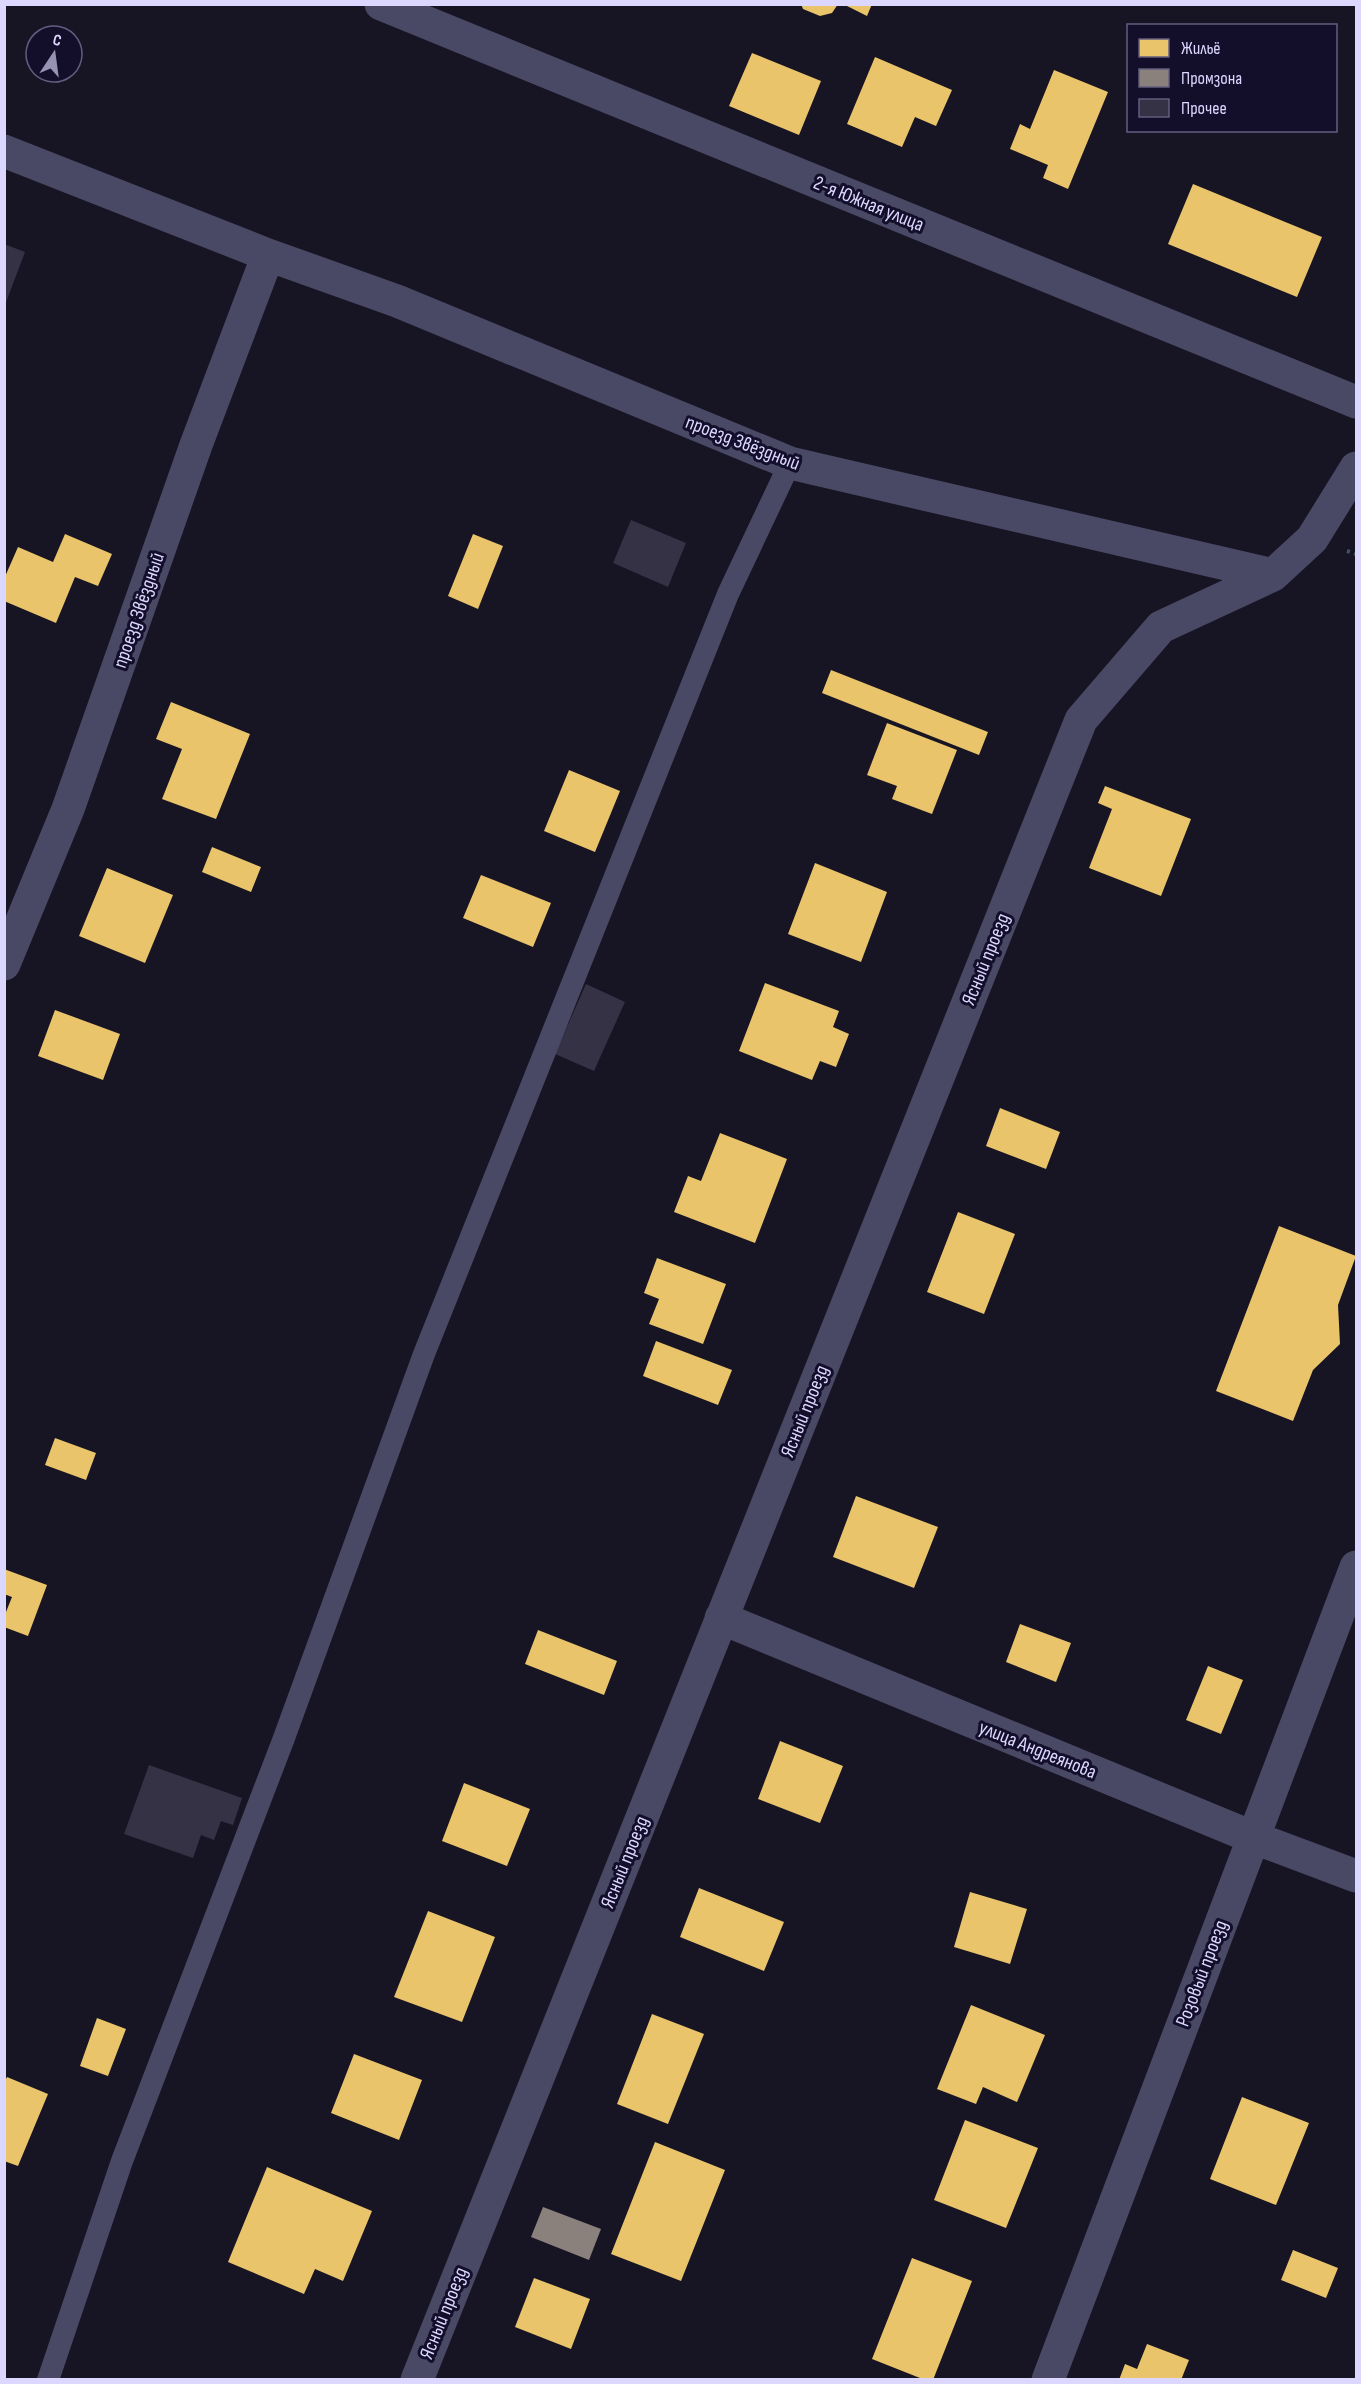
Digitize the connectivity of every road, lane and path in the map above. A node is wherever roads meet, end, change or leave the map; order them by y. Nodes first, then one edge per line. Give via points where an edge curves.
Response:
1 (381, 4) edge
2 (4, 151) edge
3 (268, 255) junction
4 (1356, 402) edge
5 (790, 463) junction
6 (1356, 468) edge
7 (1273, 575) junction
8 (4, 964) edge
9 (1356, 1567) edge
10 (722, 1618) junction
11 (1252, 1837) junction
12 (1356, 1876) edge
13 (48, 2379) edge
14 (417, 2379) edge
15 (1048, 2379) edge

1 - 4 street, 2-я Южная улица
2 - 3 street, проезд Звёздный
3 - 5 street, проезд Звёздный via 397,301
3 - 8 street, проезд Звёздный via 196,445 68,809
5 - 7 street, проезд Звёздный
5 - 13 lane via 728,594 424,1354 284,1738 122,2161
6 - 7 street, Ясный проезд via 1312,539
7 - 10 street, Ясный проезд via 1161,627 1081,720
9 - 11 street, Розовый проезд
10 - 11 street, улица Андреянова
10 - 14 street, Ясный проезд
11 - 12 street, улица Андреянова
11 - 15 street, Розовый проезд

